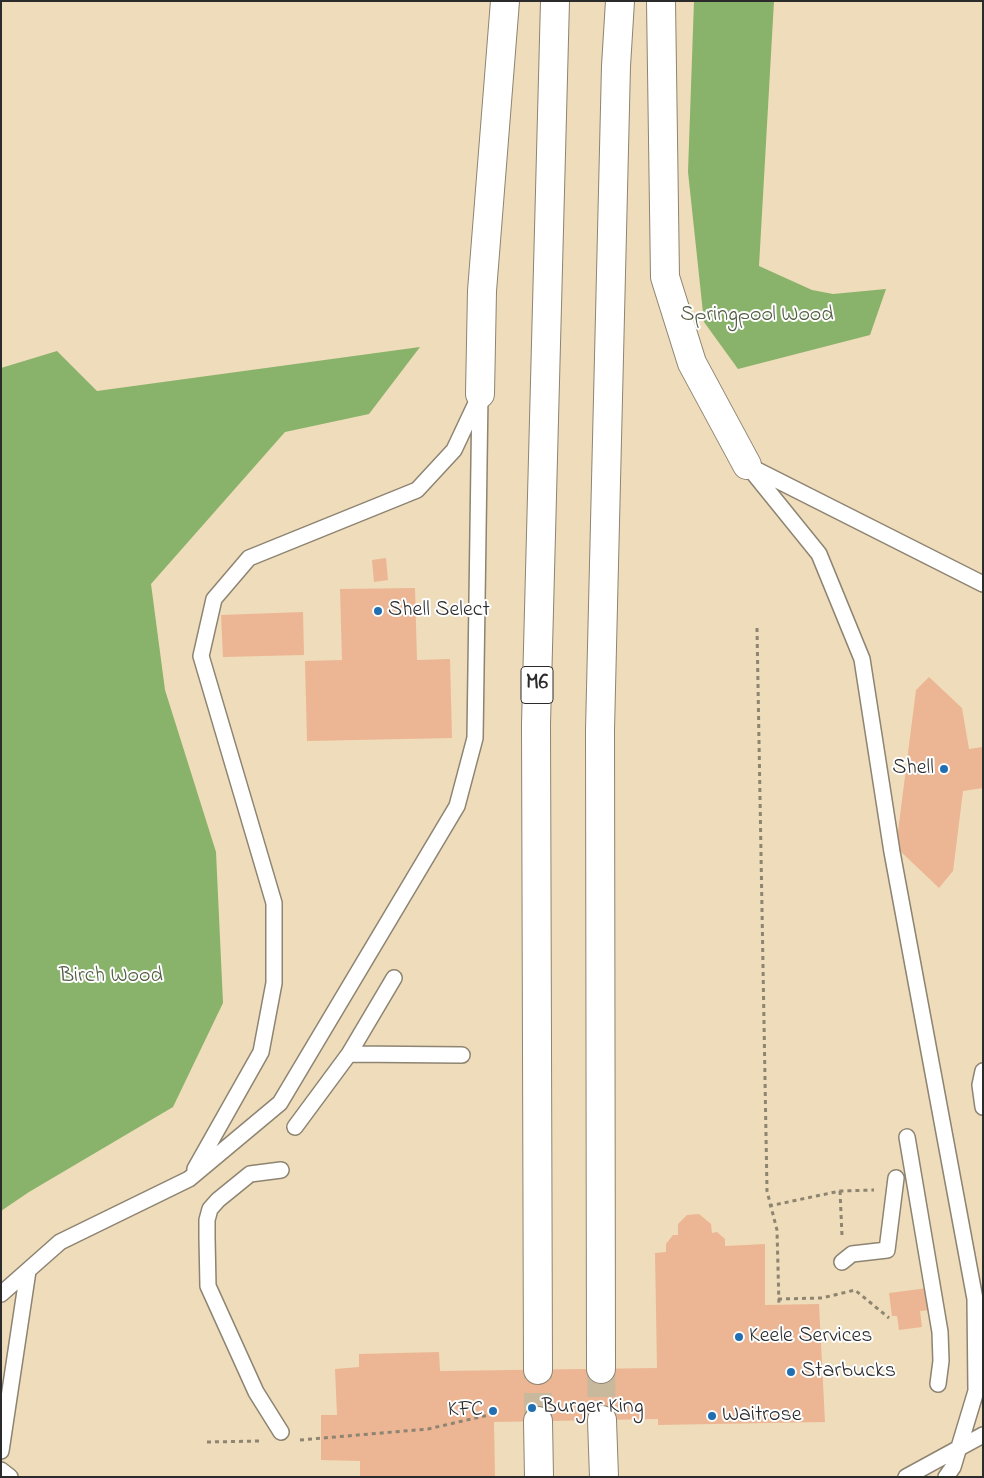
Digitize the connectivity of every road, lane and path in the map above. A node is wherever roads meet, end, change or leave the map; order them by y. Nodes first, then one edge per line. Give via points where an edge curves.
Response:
1 (505, 1) edge
2 (555, 1) edge
3 (620, 1) edge
4 (661, 1) edge
5 (480, 394) junction
6 (747, 465) junction
7 (983, 584) edge
8 (757, 628) dead end
9 (394, 978) dead end
10 (349, 1054) junction
11 (462, 1055) dead end
12 (983, 1071) edge
13 (983, 1107) edge
14 (295, 1127) dead end
15 (907, 1137) dead end
16 (281, 1170) dead end
17 (896, 1178) dead end
18 (189, 1179) junction
19 (840, 1190) junction
20 (876, 1199) dead end
21 (769, 1206) junction
22 (851, 1236) dead end
23 (842, 1262) dead end
24 (28, 1271) junction
25 (1, 1294) edge
26 (778, 1299) junction
27 (778, 1305) dead end
28 (889, 1318) dead end
29 (601, 1369) tunnel mouth
30 (538, 1370) tunnel mouth
31 (938, 1384) dead end
32 (493, 1414) dead end
33 (602, 1420) tunnel mouth
34 (538, 1421) tunnel mouth
35 (281, 1432) dead end
36 (983, 1435) edge
37 (321, 1439) dead end
38 (959, 1448) junction
39 (1, 1451) edge
40 (1, 1470) edge
41 (10, 1477) edge
42 (539, 1477) edge
43 (604, 1477) edge
44 (906, 1477) edge
45 (946, 1477) edge

1 - 5 highway via 482,291
2 - 30 highway, M6 via 536,724
3 - 29 highway via 600,730
4 - 6 highway via 665,277 692,363
5 - 18 lane via 475,738 457,806 280,1103
5 - 18 lane via 454,450 417,490 249,558 214,599 201,656 274,903 274,983 261,1052
6 - 7 lane
6 - 38 lane via 819,554 862,659 892,852 975,1299 976,1390
8 - 21 path via 766,1191
9 - 10 lane
10 - 11 lane
10 - 14 lane
12 - 13 lane via 980,1085
15 - 31 lane via 940,1332
16 - 35 lane via 250,1174 218,1200 210,1209 207,1238 208,1286 256,1392
17 - 23 lane via 887,1250 852,1254
18 - 24 lane via 60,1242
19 - 20 path via 876,1190
19 - 21 path
19 - 22 path via 842,1237
21 - 26 path via 777,1230
24 - 25 lane
24 - 39 lane
26 - 27 path
26 - 28 path via 822,1298 855,1290
32 - 37 path via 428,1429
33 - 43 highway
34 - 42 highway
36 - 38 lane
38 - 44 lane
38 - 45 lane
40 - 41 lane

